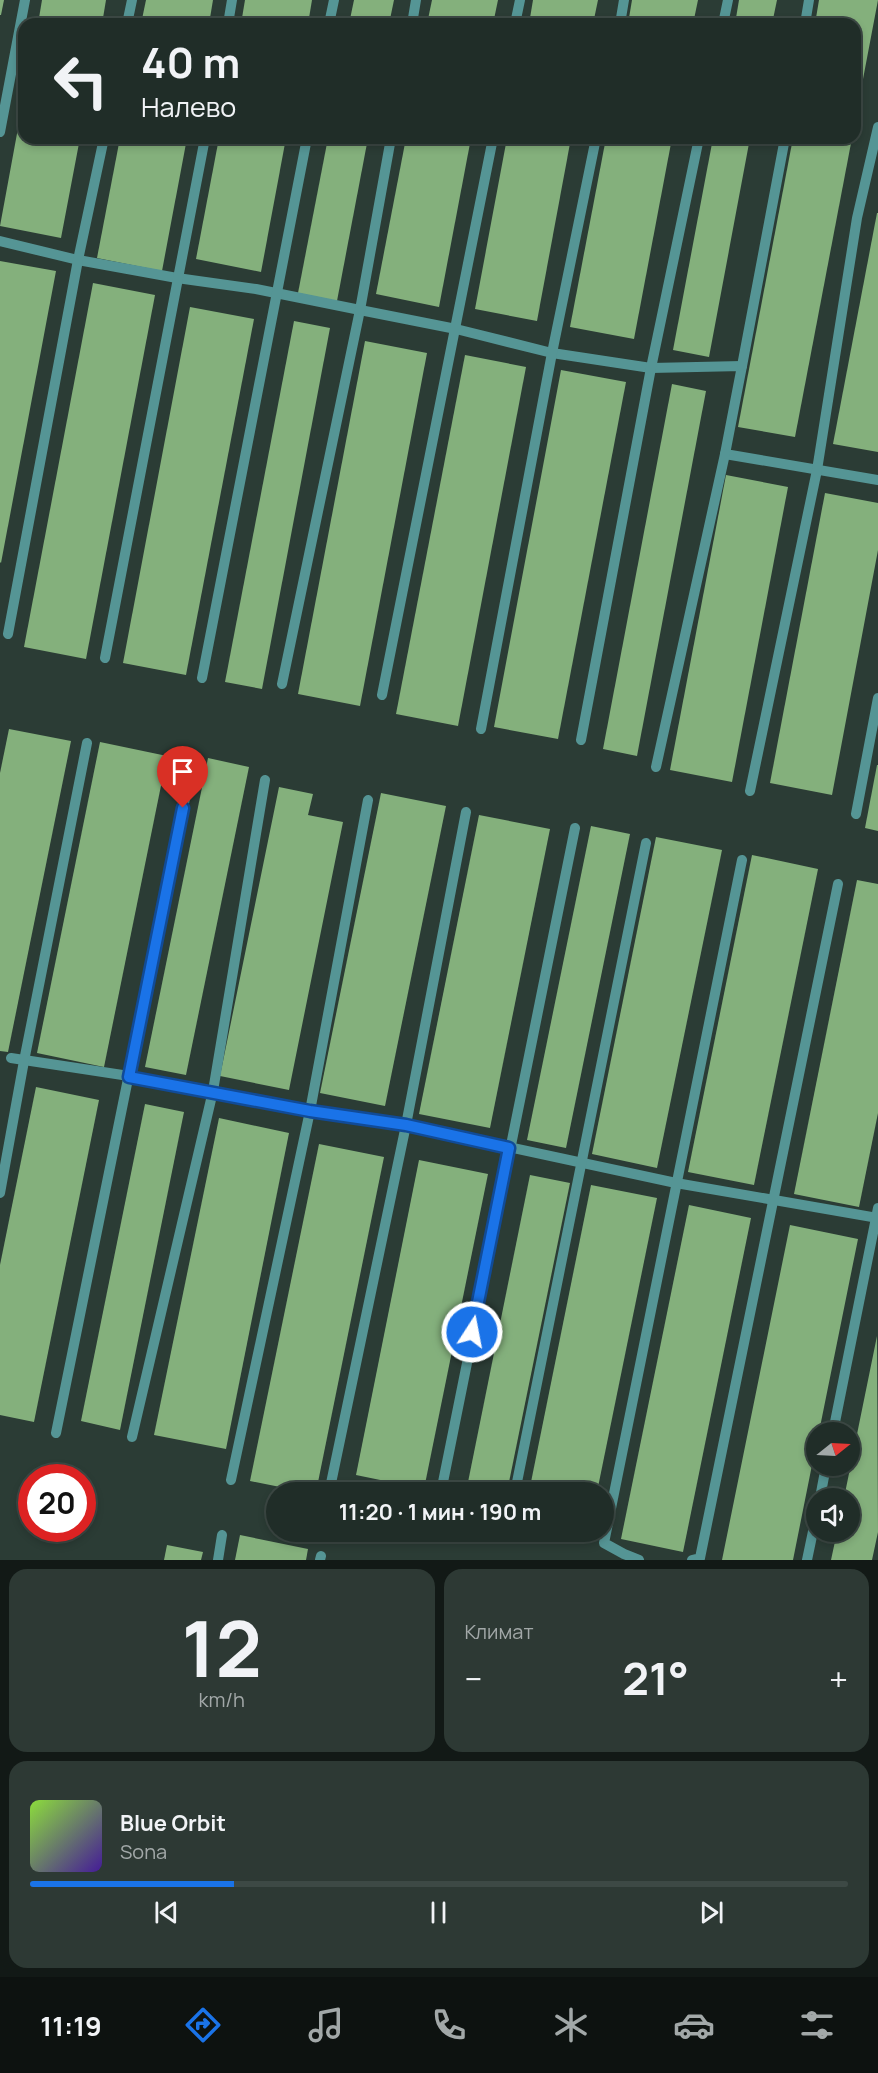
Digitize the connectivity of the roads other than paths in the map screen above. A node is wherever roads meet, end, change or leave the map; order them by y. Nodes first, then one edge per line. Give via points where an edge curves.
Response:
1 (25, 0) edge
2 (132, 0) edge
3 (232, 0) edge
4 (334, 0) edge
5 (416, 0) edge
6 (520, 0) edge
7 (624, 0) edge
8 (728, 0) edge
9 (809, 0) edge
10 (22, 18) edge
11 (128, 18) edge
12 (229, 18) edge
13 (330, 18) edge
14 (413, 18) edge
15 (516, 18) edge
16 (621, 18) edge
17 (724, 18) edge
18 (806, 18) edge
19 (18, 37) edge
20 (878, 127) edge
21 (0, 132) edge
22 (103, 144) edge
23 (204, 144) edge
24 (306, 144) edge
25 (390, 144) edge
26 (492, 144) edge
27 (595, 144) edge
28 (698, 144) edge
29 (784, 144) edge
30 (0, 241) edge
31 (78, 260) junction
32 (177, 278) junction
33 (278, 294) junction
34 (360, 310) junction
35 (456, 330) junction
36 (552, 353) junction
37 (742, 366) junction
38 (651, 368) junction
39 (724, 454) junction
40 (817, 470) junction
41 (878, 480) edge
42 (8, 634) dead end
43 (105, 658) dead end
44 (202, 678) dead end
45 (282, 684) dead end
46 (382, 694) dead end
47 (878, 698) edge
48 (481, 729) dead end
49 (581, 740) dead end
50 (87, 743) dead end
51 (192, 764) dead end
52 (656, 767) dead end
53 (265, 780) dead end
54 (750, 791) dead end
55 (368, 800) dead end
56 (466, 812) dead end
57 (856, 814) dead end
58 (575, 828) dead end
59 (646, 843) dead end
60 (742, 860) dead end
61 (838, 884) dead end
62 (11, 1058) dead end
63 (24, 1061) junction
64 (129, 1077) junction
65 (213, 1091) junction
66 (310, 1111) junction
67 (406, 1125) junction
68 (509, 1148) junction
69 (582, 1163) junction
70 (676, 1183) junction
71 (0, 1193) edge
72 (774, 1200) junction
73 (877, 1215) edge
74 (835, 1422) edge
75 (56, 1434) dead end
76 (132, 1437) dead end
77 (231, 1480) dead end
78 (331, 1482) edge
79 (443, 1482) edge
80 (517, 1482) edge
81 (222, 1535) dead end
82 (811, 1542) edge
83 (218, 1560) edge
84 (639, 1560) edge
85 (692, 1560) edge
86 (807, 1560) edge

1 - 10 lane
2 - 11 lane
3 - 12 lane
4 - 13 lane
5 - 14 lane
6 - 15 lane
7 - 16 lane
8 - 17 lane
9 - 18 lane
19 - 21 lane
20 - 40 lane via 857,218
22 - 31 lane
23 - 32 lane
24 - 33 lane
25 - 34 lane
26 - 35 lane
27 - 36 lane
28 - 38 lane
29 - 37 lane
30 - 31 lane
31 - 32 lane
31 - 42 lane
32 - 33 lane
32 - 43 lane
33 - 34 lane
33 - 44 lane
34 - 35 lane
34 - 45 lane
35 - 36 lane
35 - 46 lane
36 - 38 lane
36 - 48 lane
37 - 38 lane
37 - 39 lane
38 - 49 lane
39 - 40 lane
39 - 52 lane
40 - 41 lane
40 - 54 lane
47 - 57 lane
50 - 63 lane
51 - 64 lane
53 - 65 lane
55 - 66 lane
56 - 67 lane
58 - 68 lane
59 - 69 lane
60 - 70 lane
61 - 72 lane
62 - 63 lane
63 - 64 lane
63 - 71 lane
64 - 65 lane
64 - 75 lane
65 - 66 lane
65 - 76 lane
66 - 67 lane
66 - 77 lane
67 - 68 lane
67 - 78 lane
68 - 69 lane
68 - 79 lane
69 - 70 lane
69 - 80 lane
70 - 72 lane
70 - 84 lane via 604,1543
72 - 73 lane
72 - 85 lane via 700,1558
73 - 74 lane
81 - 83 lane
82 - 86 lane

